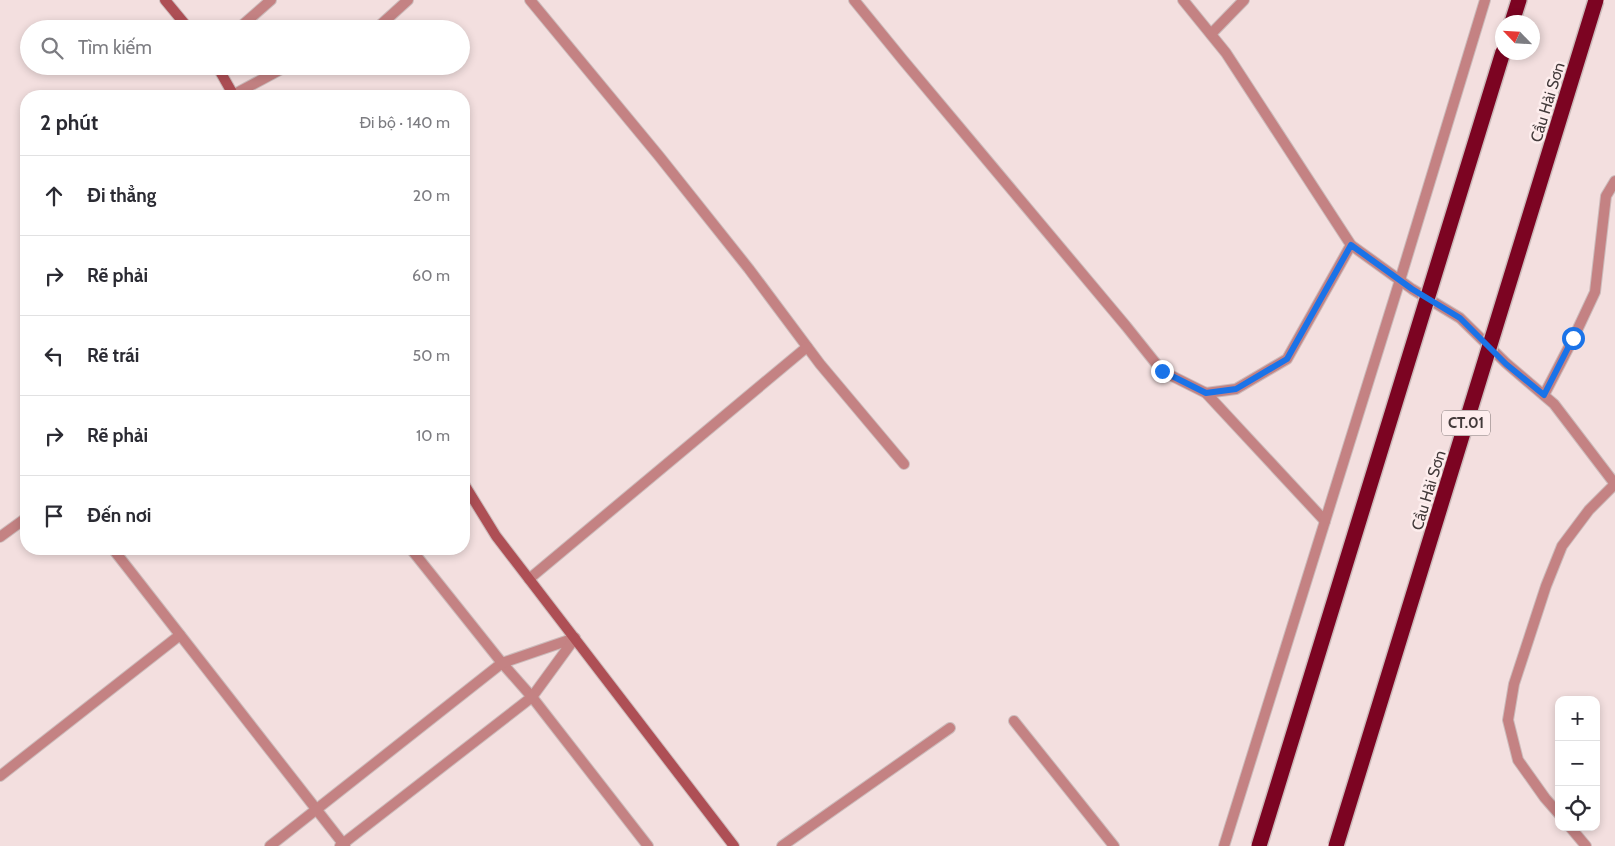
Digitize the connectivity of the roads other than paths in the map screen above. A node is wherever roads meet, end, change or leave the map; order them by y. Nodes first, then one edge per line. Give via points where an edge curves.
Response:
1 (165, 0) edge
2 (271, 0) edge
3 (408, 0) edge
4 (530, 0) edge
5 (854, 0) edge
6 (1183, 0) edge
7 (1244, 0) edge
8 (1485, 0) edge
9 (1519, 0) edge
10 (1596, 0) edge
11 (1514, 15) edge
12 (182, 20) edge
13 (248, 20) edge
14 (386, 20) edge
15 (1210, 34) junction
16 (1501, 60) edge
17 (222, 75) edge
18 (271, 75) edge
19 (230, 90) edge
20 (244, 90) edge
21 (1615, 181) edge
22 (1351, 245) junction
23 (1400, 280) junction
24 (807, 347) junction
25 (1206, 393) junction
26 (1544, 395) junction
27 (904, 464) dead end
28 (1615, 484) edge
29 (470, 494) edge
30 (1325, 521) junction
31 (20, 522) edge
32 (0, 537) edge
33 (118, 555) edge
34 (415, 555) edge
35 (529, 579) junction
36 (180, 635) junction
37 (575, 638) junction
38 (502, 663) junction
39 (532, 697) junction
40 (1014, 721) dead end
41 (950, 728) dead end
42 (0, 776) edge
43 (317, 809) junction
44 (1555, 809) edge
45 (1573, 831) edge
46 (343, 845) edge
47 (270, 846) edge
48 (648, 846) edge
49 (734, 846) edge
50 (782, 846) edge
51 (1114, 846) edge
52 (1224, 846) edge
53 (1259, 846) edge
54 (1336, 846) edge
55 (1586, 846) edge

1 - 12 street
2 - 13 street
3 - 14 street
4 - 24 street via 750,269
5 - 25 street via 1162,371
6 - 15 street
7 - 15 street
8 - 23 street
9 - 11 highway
10 - 54 highway, Cầu Hải Sơn / CT.01, bridge
15 - 22 street via 1226,53
16 - 53 highway, bridge
17 - 19 street
18 - 20 street
21 - 26 street via 1606,196 1595,292
22 - 23 street
22 - 25 street via 1287,359 1236,389
23 - 26 street via 1460,318 1506,364
23 - 30 street
24 - 27 street
24 - 35 street
25 - 30 street
26 - 28 street
28 - 44 street via 1588,510 1562,546 1514,684 1508,720 1518,760
29 - 35 street via 496,536
30 - 52 street
31 - 32 street
33 - 36 street
34 - 38 street
35 - 37 street
36 - 42 street
36 - 43 street
37 - 38 street
37 - 39 street
37 - 49 street
38 - 39 street
38 - 43 street
39 - 46 street
39 - 48 street
40 - 51 street
41 - 50 street
43 - 46 street
43 - 47 street
45 - 55 street

